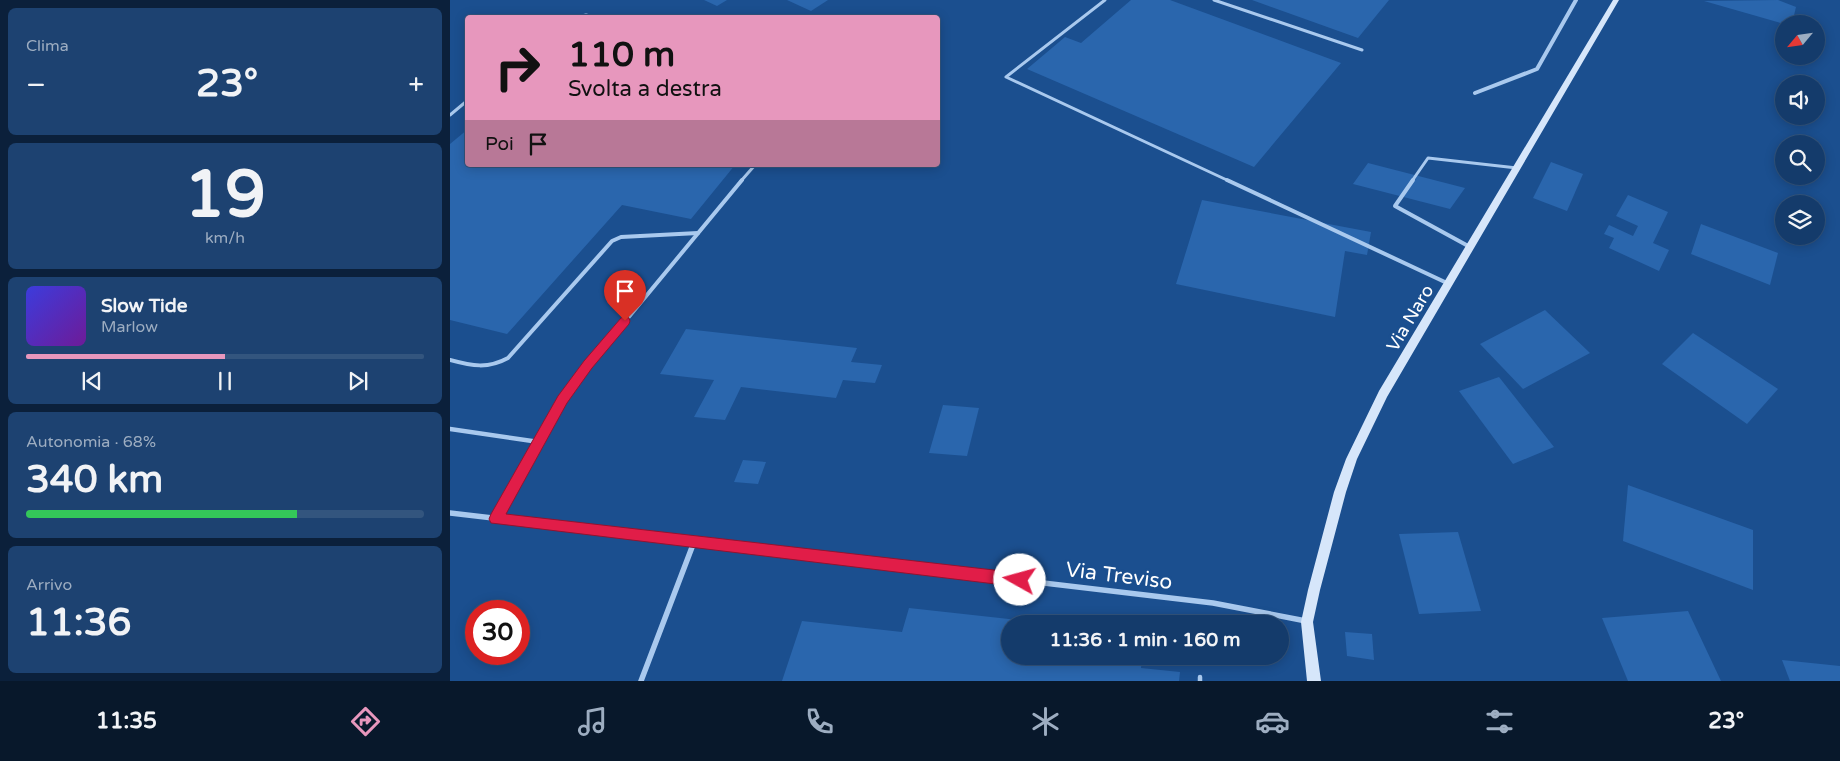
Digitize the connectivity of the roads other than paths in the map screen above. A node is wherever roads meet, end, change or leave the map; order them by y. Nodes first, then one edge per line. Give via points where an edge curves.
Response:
1 (1105, 0) edge
2 (1214, 0) edge
3 (1576, 0) edge
4 (1616, 0) edge
5 (1362, 50) dead end
6 (1475, 93) dead end
7 (465, 102) edge
8 (450, 115) edge
9 (753, 167) edge
10 (1517, 168) junction
11 (698, 233) junction
12 (1470, 247) junction
13 (1449, 284) junction
14 (450, 360) edge
15 (450, 429) edge
16 (539, 442) junction
17 (450, 513) edge
18 (496, 519) junction
19 (694, 542) junction
20 (1307, 622) junction
21 (641, 681) edge
22 (1314, 681) edge

1 - 13 lane via 1006,77
2 - 5 lane
3 - 6 street via 1537,69
4 - 10 street, Via Naro
7 - 8 lane
9 - 11 lane
10 - 12 street, Via Naro
10 - 12 lane via 1428,158 1395,206
11 - 14 lane via 621,237 612,241 508,358 484,368
11 - 16 lane via 588,365 562,400
12 - 13 street, Via Naro
13 - 20 street, Via Naro via 1384,394 1352,459 1340,492
15 - 16 lane
16 - 18 lane
17 - 18 street, Via Treviso
18 - 19 street, Via Treviso
19 - 20 street, Via Treviso via 1213,603
19 - 21 street
20 - 22 street, Via Naro

